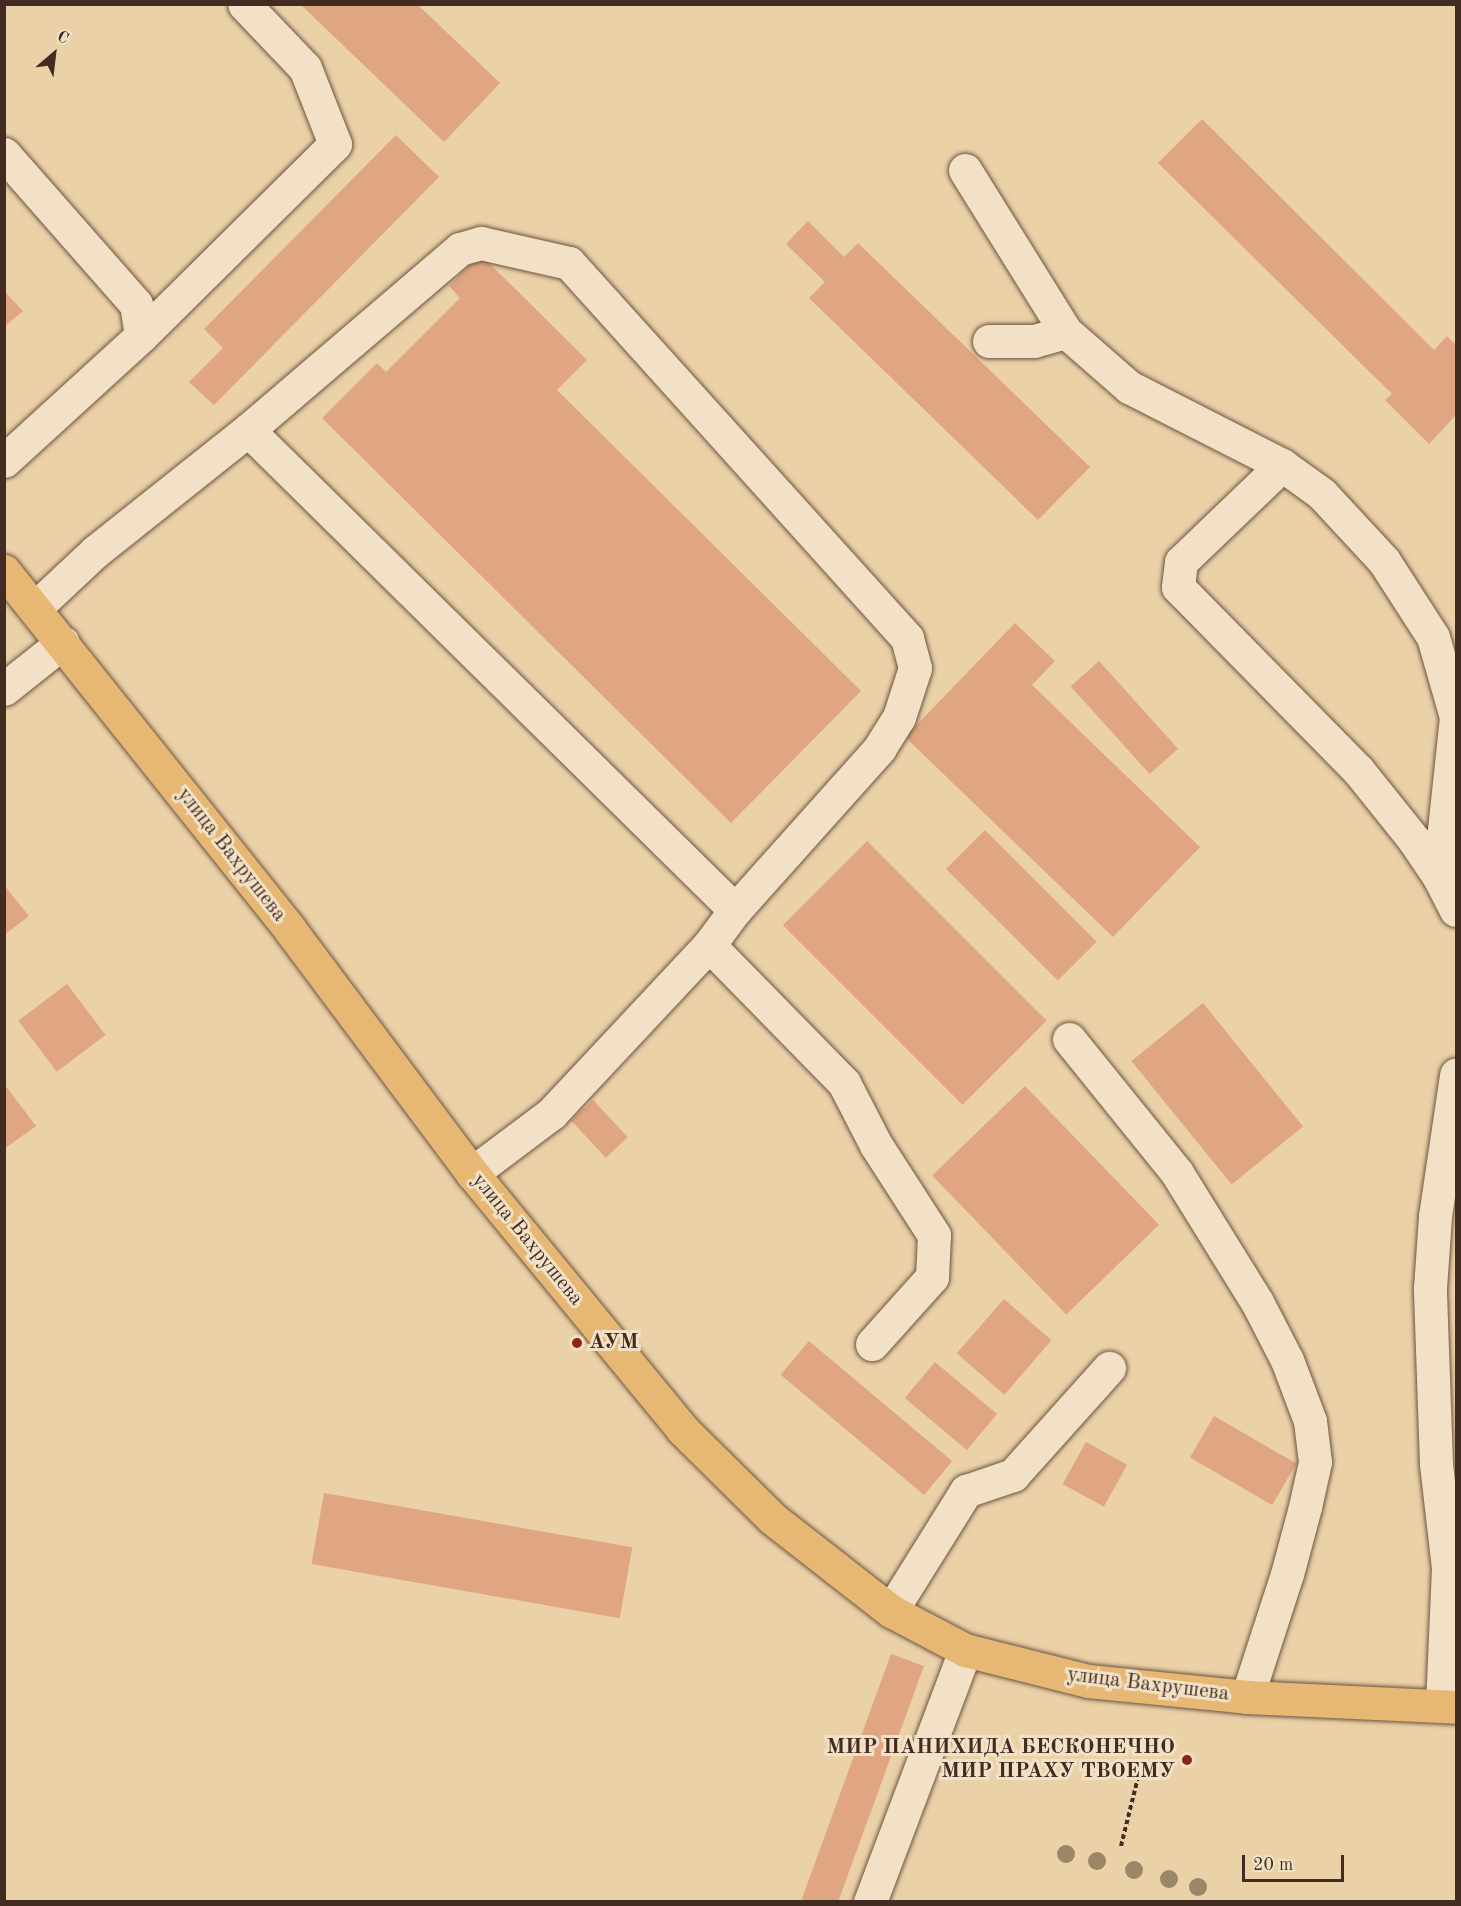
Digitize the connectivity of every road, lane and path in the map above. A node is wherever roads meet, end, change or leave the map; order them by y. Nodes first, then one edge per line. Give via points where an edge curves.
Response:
1 (244, 4) edge
2 (4, 154) edge
3 (965, 170) dead end
4 (1066, 332) junction
5 (141, 336) junction
6 (989, 341) dead end
7 (248, 430) junction
8 (4, 461) edge
9 (1282, 465) junction
10 (4, 571) edge
11 (35, 608) junction
12 (63, 642) junction
13 (4, 689) edge
14 (1439, 877) junction
15 (735, 910) junction
16 (1456, 910) edge
17 (709, 945) junction
18 (1070, 1039) dead end
19 (1456, 1075) edge
20 (472, 1173) junction
21 (872, 1344) dead end
22 (1109, 1368) dead end
23 (891, 1611) junction
24 (965, 1650) junction
25 (1247, 1697) junction
26 (1449, 1706) edge
27 (1139, 1773) dead end
28 (1121, 1846) dead end
29 (870, 1902) edge

1 - 5 lane via 305,68 335,144
2 - 5 lane via 136,304
3 - 4 lane
4 - 6 lane via 1034,340
4 - 9 lane via 1129,387
5 - 8 lane
7 - 11 lane via 96,551
7 - 15 lane
7 - 15 lane via 460,249 481,243 569,263 907,638 915,668 899,717 880,748
9 - 14 lane via 1322,494 1384,561 1433,637 1456,717
9 - 14 lane via 1181,562 1178,588 1358,770
10 - 11 main road, улица Вахрушева
11 - 12 main road, улица Вахрушева
12 - 13 lane
12 - 20 main road, улица Вахрушева via 291,931
14 - 16 lane
15 - 17 lane
17 - 20 lane via 552,1113
17 - 21 lane via 844,1083 876,1145 934,1235 932,1277
18 - 25 lane via 1178,1173 1257,1302 1287,1360 1310,1421 1315,1462 1305,1507
19 - 26 lane via 1435,1216 1430,1288 1436,1464 1448,1568
20 - 23 main road, улица Вахрушева via 682,1429 773,1519
22 - 23 lane via 1013,1475 966,1491
23 - 24 main road, улица Вахрушева
24 - 25 main road, улица Вахрушева via 1088,1681
24 - 29 lane
25 - 26 main road, улица Вахрушева
27 - 28 path

